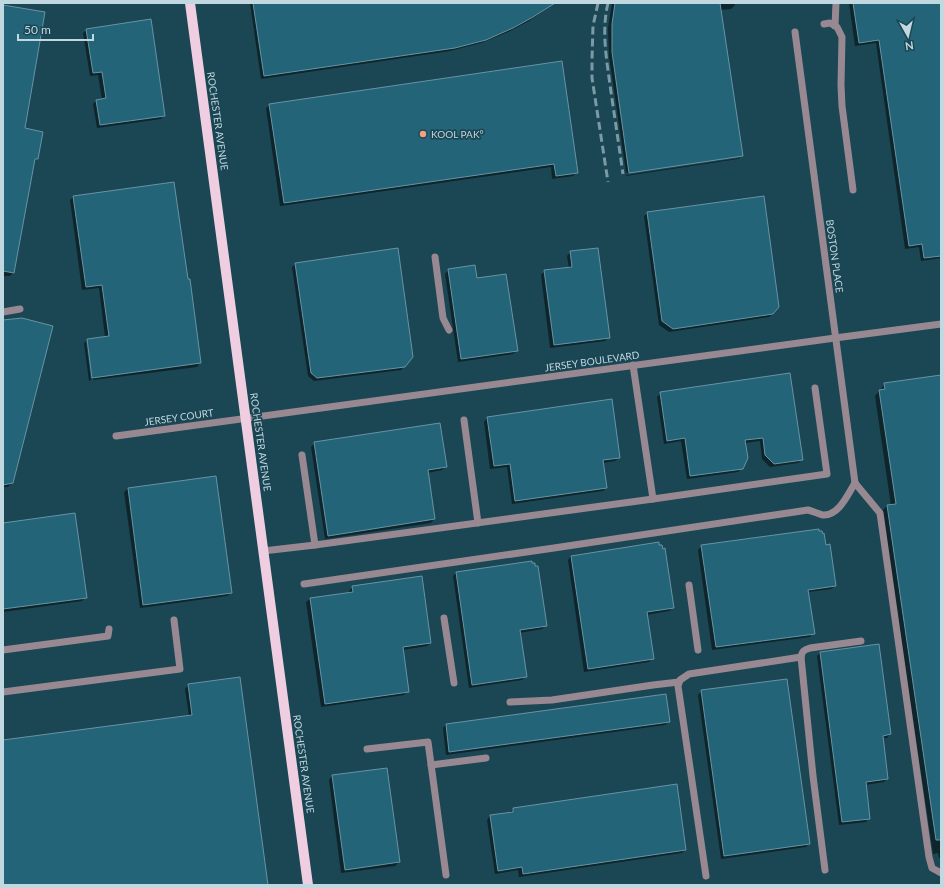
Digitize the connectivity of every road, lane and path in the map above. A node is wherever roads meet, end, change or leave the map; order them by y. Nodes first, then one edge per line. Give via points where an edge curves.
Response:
1 (190, 3) edge
2 (836, 3) edge
3 (824, 24) dead end
4 (835, 26) junction
5 (795, 32) dead end
6 (853, 190) dead end
7 (435, 257) dead end
8 (20, 309) dead end
9 (3, 312) edge
10 (941, 324) edge
11 (449, 330) dead end
12 (835, 338) junction
13 (632, 365) junction
14 (816, 388) dead end
15 (246, 418) junction
16 (464, 420) dead end
17 (116, 436) dead end
18 (302, 455) dead end
19 (855, 483) junction
20 (653, 500) junction
21 (478, 523) junction
22 (316, 545) junction
23 (263, 551) junction
24 (304, 584) dead end
25 (689, 585) dead end
26 (444, 618) dead end
27 (174, 620) dead end
28 (109, 629) dead end
29 (861, 641) dead end
30 (3, 650) edge
31 (698, 650) dead end
32 (801, 657) junction
33 (680, 682) junction
34 (454, 683) dead end
35 (3, 692) edge
36 (510, 702) dead end
37 (368, 749) dead end
38 (486, 758) dead end
39 (431, 764) junction
40 (824, 870) dead end
41 (941, 873) edge
42 (446, 875) dead end
43 (706, 876) dead end
44 (308, 885) edge

1 - 15 main road, ROCHESTER AVENUE
2 - 4 street
3 - 4 street via 830,23
4 - 6 street via 842,36 842,106
5 - 12 street, BOSTON PLACE
7 - 11 street via 443,318
8 - 9 street
10 - 12 street, JERSEY BOULEVARD
12 - 13 street, JERSEY BOULEVARD
12 - 19 street, BOSTON PLACE
13 - 15 street, JERSEY BOULEVARD
13 - 20 street
14 - 20 street via 827,474
15 - 17 street, JERSEY COURT
15 - 23 main road, ROCHESTER AVENUE
16 - 21 street
18 - 22 street
19 - 24 street via 840,507 831,514 823,515 808,510
19 - 41 street via 880,513 929,857 932,868
20 - 21 street
21 - 22 street
22 - 23 street
23 - 44 main road, ROCHESTER AVENUE
25 - 31 street
26 - 34 street
27 - 35 street via 180,669
28 - 30 street via 108,636
29 - 32 street via 810,648 802,652
32 - 33 street via 689,674
32 - 40 street
33 - 36 street via 552,700
33 - 43 street via 678,686
37 - 39 street via 428,742
38 - 39 street
39 - 42 street

